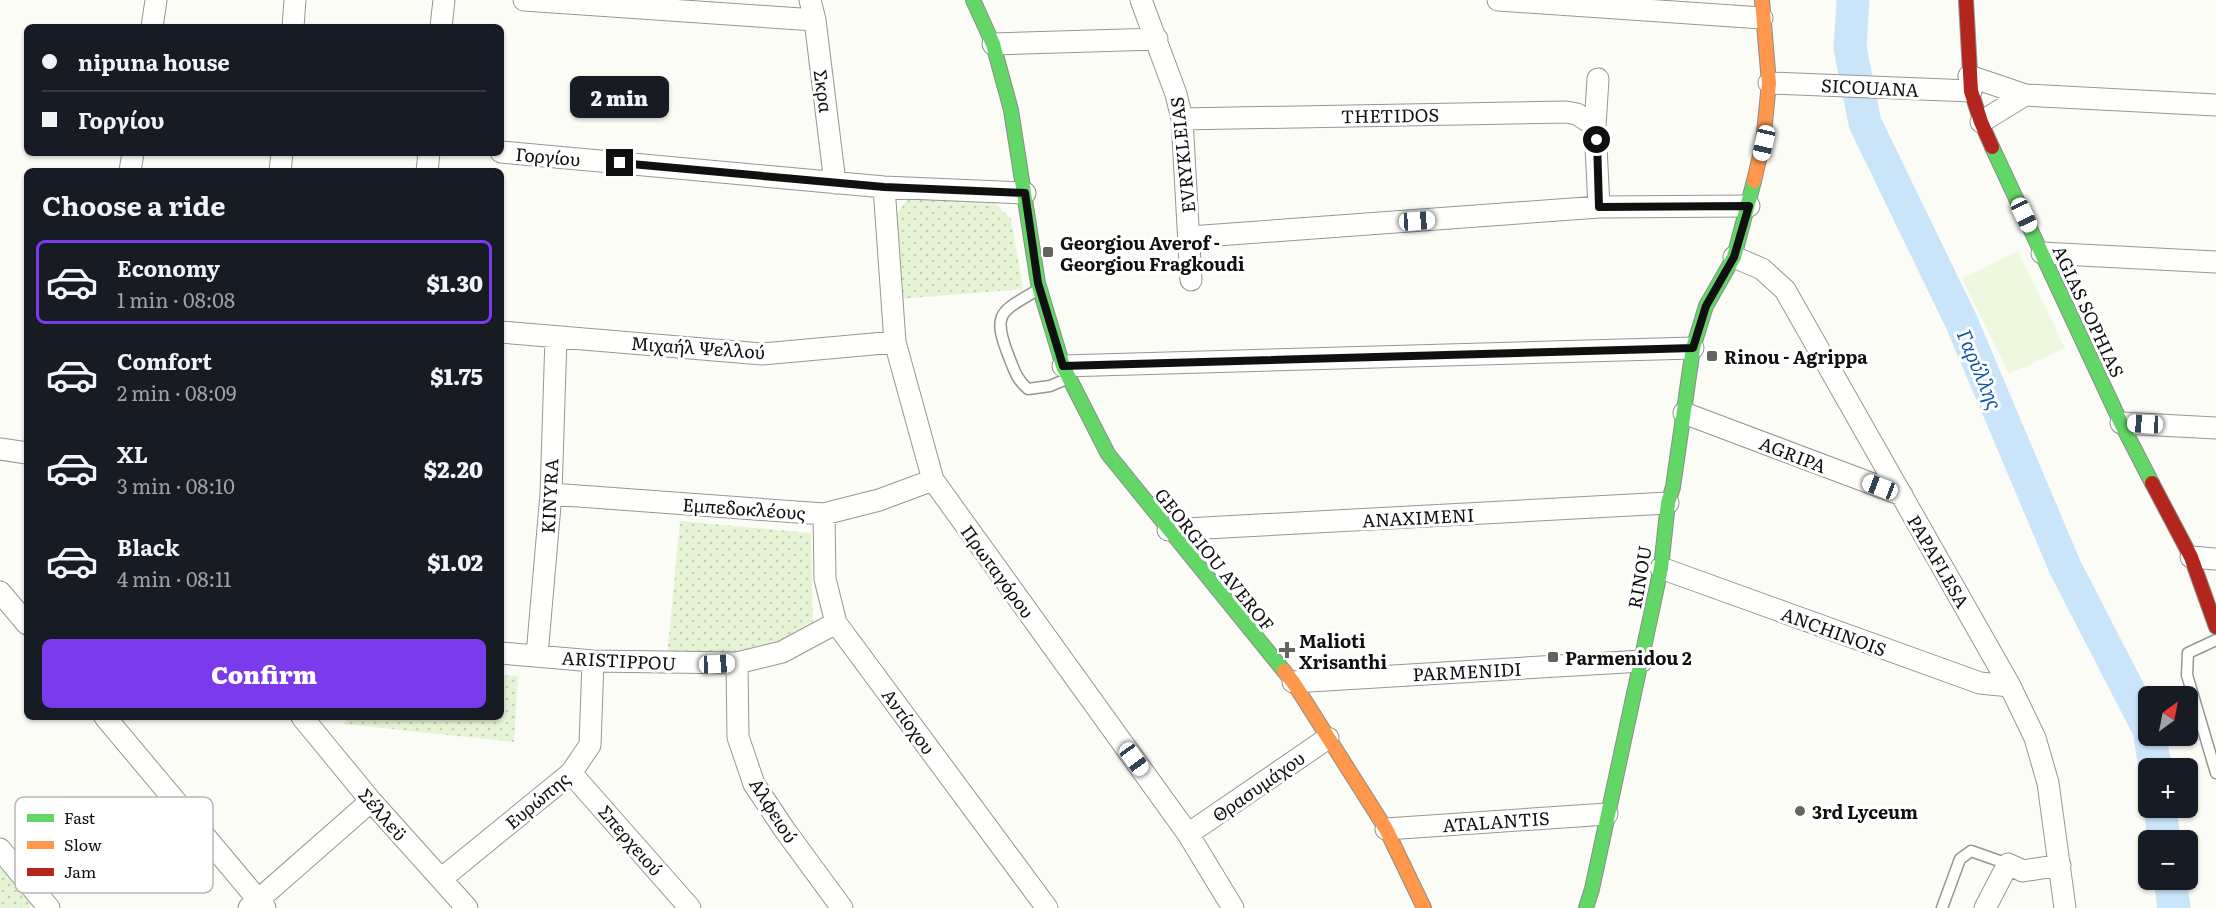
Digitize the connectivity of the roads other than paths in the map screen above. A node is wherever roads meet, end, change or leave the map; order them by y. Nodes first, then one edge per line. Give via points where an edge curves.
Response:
1 (156, 0) edge
2 (295, 0) edge
3 (444, 0) edge
4 (524, 0) edge
5 (973, 0) edge
6 (1141, 0) edge
7 (1498, 0) edge
8 (1966, 0) edge
9 (1762, 9) edge
10 (812, 10) edge
11 (152, 24) edge
12 (293, 24) edge
13 (441, 24) edge
14 (1157, 39) junction
15 (993, 44) junction
16 (1598, 79) dead end
17 (1769, 83) junction
18 (1970, 83) junction
19 (2025, 95) junction
20 (2216, 105) edge
21 (1182, 119) junction
22 (1981, 122) junction
23 (1595, 126) junction
24 (504, 152) edge
25 (835, 183) junction
26 (884, 187) junction
27 (1025, 193) junction
28 (1749, 206) junction
29 (1599, 207) junction
30 (1190, 237) junction
31 (2042, 253) junction
32 (1734, 257) junction
33 (2216, 262) edge
34 (1191, 280) dead end
35 (1038, 286) junction
36 (504, 332) edge
37 (556, 337) junction
38 (895, 342) junction
39 (1693, 348) junction
40 (1066, 372) junction
41 (1684, 413) junction
42 (2121, 423) junction
43 (2216, 428) edge
44 (0, 448) edge
45 (24, 452) edge
46 (933, 480) junction
47 (551, 494) junction
48 (1902, 495) junction
49 (1668, 503) junction
50 (824, 514) junction
51 (1168, 531) junction
52 (2191, 557) junction
53 (2216, 559) edge
54 (1661, 568) junction
55 (0, 592) edge
56 (24, 620) edge
57 (836, 623) junction
58 (2216, 627) edge
59 (2216, 640) edge
60 (504, 653) edge
61 (537, 655) junction
62 (593, 661) junction
63 (1642, 661) junction
64 (737, 663) junction
65 (1293, 682) junction
66 (2010, 686) junction
67 (107, 720) edge
68 (311, 720) edge
69 (1328, 738) junction
70 (571, 773) junction
71 (2216, 773) edge
72 (170, 797) edge
73 (371, 801) junction
74 (1607, 814) junction
75 (1386, 829) junction
76 (1188, 834) junction
77 (0, 849) edge
78 (213, 851) edge
79 (2008, 864) junction
80 (2060, 865) junction
81 (15, 867) edge
82 (441, 879) junction
83 (37, 893) edge
84 (257, 905) edge
85 (49, 908) edge
86 (467, 908) edge
87 (690, 908) edge
88 (842, 908) edge
89 (1047, 908) edge
90 (1233, 908) edge
91 (1424, 908) edge
92 (1586, 908) edge
93 (1942, 908) edge
94 (1985, 908) edge
95 (2066, 908) edge

1 - 11 street
2 - 12 street
3 - 13 street
4 - 10 street
5 - 15 street, GEORGIOU AVEROF
6 - 14 street, EVRYKLEIAS
7 - 9 street
8 - 18 street, AGIAS SOPHIAS
9 - 17 street, RINOU
10 - 25 street, Σκρα
14 - 15 street
14 - 21 street, EVRYKLEIAS
15 - 27 street, GEORGIOU AVEROF via 1011,110
16 - 23 street
17 - 18 street, SICOUANA via 1910,89
17 - 28 street, RINOU via 1764,143
18 - 19 street, SICOUANA
18 - 22 street, AGIAS SOPHIAS
19 - 20 street, SICOUANA
19 - 22 street
21 - 23 street, THETIDOS via 1566,112
21 - 30 street, EVRYKLEIAS
22 - 31 street, AGIAS SOPHIAS
23 - 29 street
24 - 25 street, Γοργίου
25 - 26 street, Γοργίου
26 - 27 street, Γοργίου
26 - 38 street, Πρωταγόρου
27 - 35 street, GEORGIOU AVEROF
28 - 29 street
28 - 32 street, RINOU
29 - 30 street
30 - 34 street, EVRYKLEIAS
31 - 33 street
31 - 42 street, AGIAS SOPHIAS
32 - 39 street, RINOU via 1706,306
32 - 48 street, PAPAFLESA via 1762,269 1785,291
35 - 40 street, GEORGIOU AVEROF
35 - 40 lane via 1006,309 999,322 999,333 1019,382 1028,389 1050,386
36 - 37 street, Μιχαήλ Ψελλού
37 - 38 street, Μιχαήλ Ψελλού via 762,354
37 - 47 street, KINYRA
38 - 46 street, Πρωταγόρου
39 - 40 street
39 - 41 street, RINOU
40 - 51 street, GEORGIOU AVEROF via 1108,454
41 - 48 street, AGRIPA
41 - 49 street, RINOU
42 - 43 street
42 - 52 street, AGIAS SOPHIAS
44 - 45 street
46 - 50 street, Εμπεδοκλέους via 879,500
46 - 76 street, Πρωταγόρου
47 - 50 street, Εμπεδοκλέους
47 - 61 street, KINYRA
48 - 66 street, PAPAFLESA
49 - 51 street, ANAXIMENI
49 - 54 street, RINOU
50 - 57 street, Αντίοχου via 825,579
51 - 65 street, GEORGIOU AVEROF
52 - 53 street
52 - 58 street, AGIAS SOPHIAS
54 - 63 street, RINOU
54 - 66 street, ANCHINOIS via 1980,683
55 - 56 street
57 - 64 street, ARISTIPPOU via 782,652
57 - 89 street, Αντίοχου
59 - 71 lane via 2188,653 2187,675
60 - 61 street, ARISTIPPOU
61 - 62 street, ARISTIPPOU
62 - 64 street, ARISTIPPOU
62 - 70 street, Ευρώπης via 590,745
63 - 65 street, PARMENIDI
63 - 74 street, RINOU
64 - 88 street, Αλφειού via 738,738 754,784
65 - 69 street, GEORGIOU AVEROF
66 - 80 street, PAPAFLESA via 2035,738 2048,783
67 - 72 street
68 - 73 street, Σέλλεϋ
69 - 75 street, GEORGIOU AVEROF
69 - 76 street, Θρασυμάχου
70 - 82 street, Ευρώπης
70 - 87 street, Σπερχειού
73 - 82 street, Σέλλεϋ
73 - 84 street
74 - 75 street, ATALANTIS
74 - 92 street, RINOU
75 - 91 street, GEORGIOU AVEROF
76 - 90 street, Πρωταγόρου
77 - 81 street
78 - 84 street
79 - 80 street via 2023,871
79 - 93 lane via 1971,851 1960,859
79 - 94 street
80 - 95 street, PAPAFLESA
82 - 86 street, Σέλλεϋ
83 - 85 street

